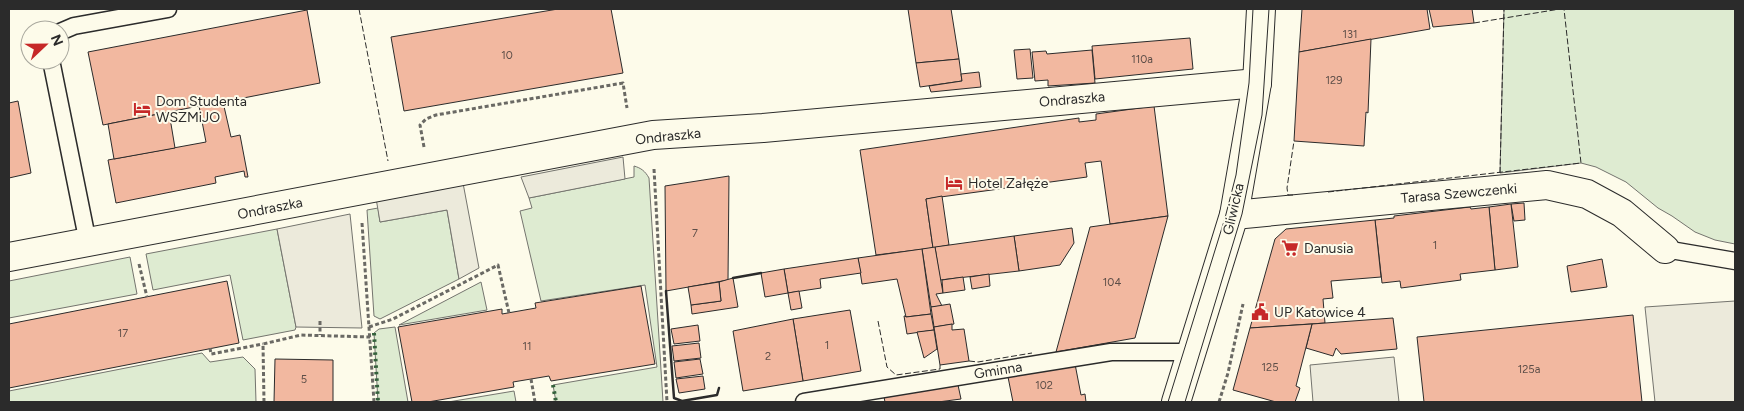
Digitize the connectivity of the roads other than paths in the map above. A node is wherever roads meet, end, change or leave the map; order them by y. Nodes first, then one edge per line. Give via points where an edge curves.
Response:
1 (168, 9) edge
2 (1260, 9) edge
3 (70, 28) edge
4 (53, 70) edge
5 (1257, 83) junction
6 (1234, 215) junction
7 (88, 243) junction
8 (1665, 249) joint
9 (9, 258) edge
10 (1735, 260) edge
11 (1193, 352) junction
12 (804, 402) edge
13 (1176, 402) edge

1 - 3 lane
2 - 5 street, Gliwicka
4 - 7 lane
5 - 6 street, Gliwicka
5 - 7 street, Ondraszka via 653,136
6 - 8 street, Tarasa Szewczenki via 1547,185 1586,194 1615,209
6 - 11 street, Gliwicka
7 - 9 street, Ondraszka
8 - 10 lane
11 - 12 lane, Gminna via 1111,352
11 - 13 street, Gliwicka

